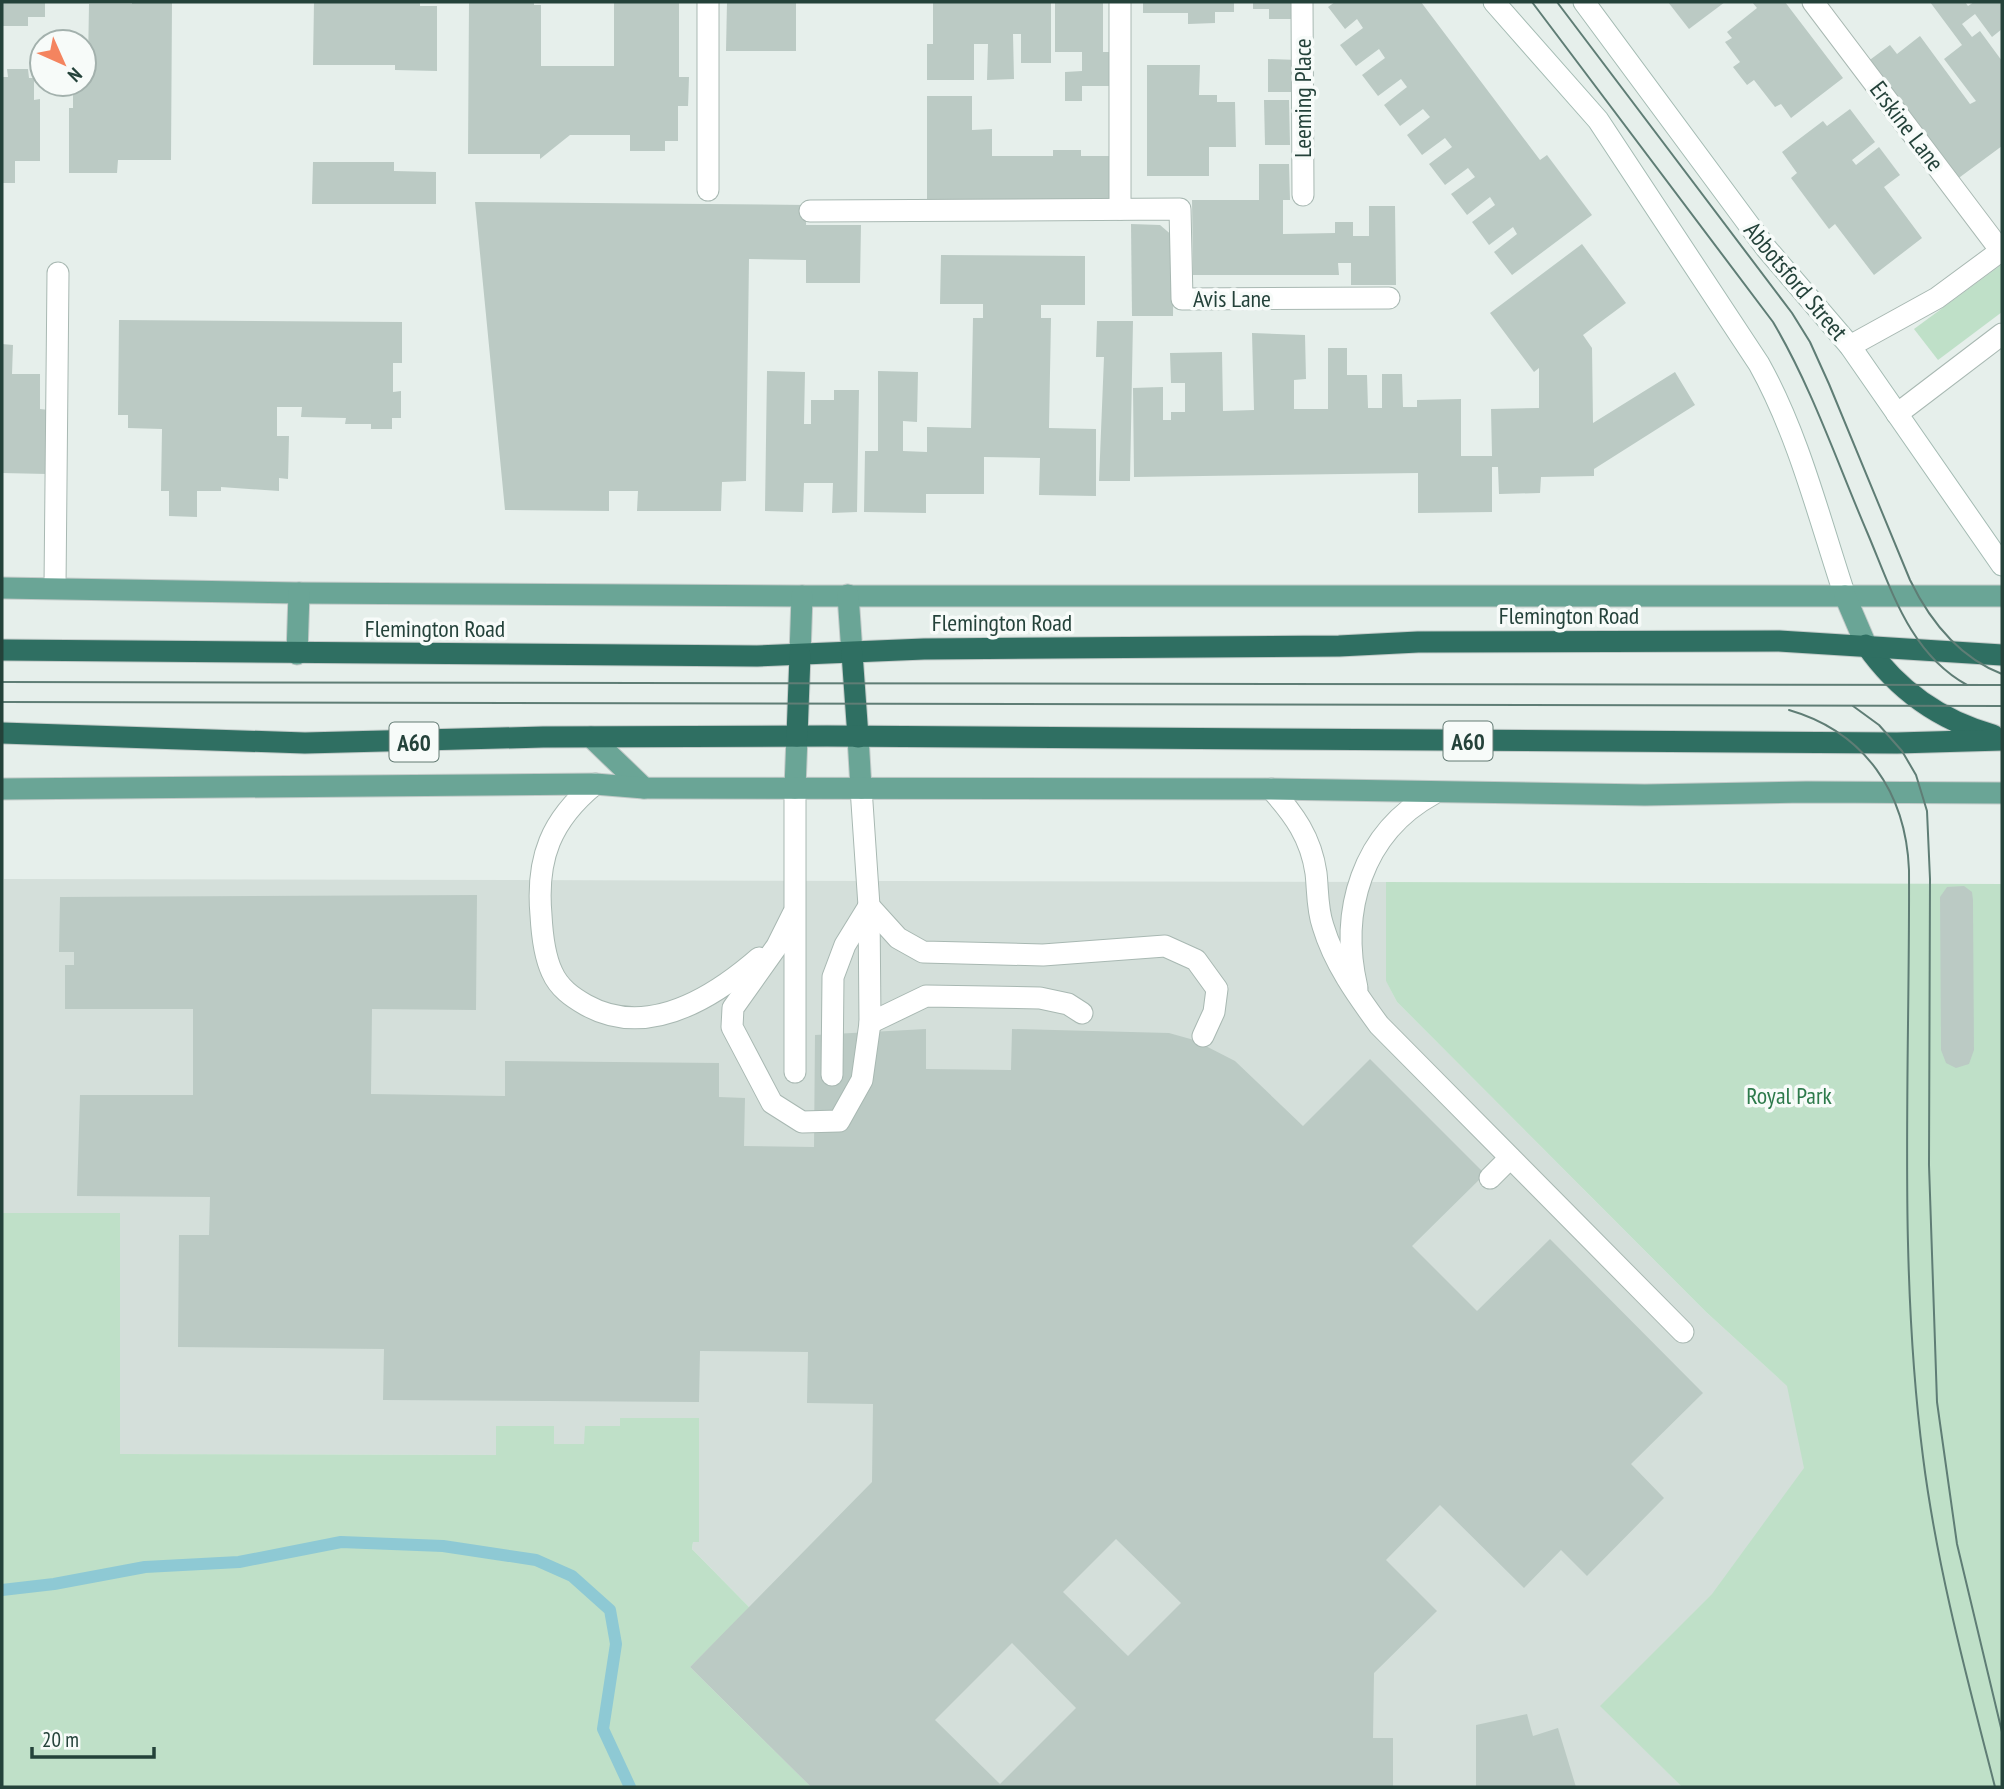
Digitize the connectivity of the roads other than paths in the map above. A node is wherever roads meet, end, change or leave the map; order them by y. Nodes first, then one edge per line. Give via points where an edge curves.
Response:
1 (708, 2) edge
2 (1120, 2) edge
3 (1302, 2) edge
4 (1494, 2) edge
5 (1584, 2) edge
6 (1814, 2) edge
7 (708, 190) dead end
8 (1303, 195) dead end
9 (1120, 209) junction
10 (810, 211) dead end
11 (2002, 250) edge
12 (58, 273) dead end
13 (1389, 298) dead end
14 (2002, 334) edge
15 (1850, 346) junction
16 (1898, 414) junction
17 (2002, 565) edge
18 (55, 587) junction
19 (2, 588) edge
20 (299, 593) junction
21 (848, 594) junction
22 (802, 596) junction
23 (2002, 596) edge
24 (1844, 597) junction
25 (1866, 645) junction
26 (2, 650) edge
27 (852, 653) junction
28 (297, 654) junction
29 (800, 654) junction
30 (2002, 655) edge
31 (2, 733) edge
32 (797, 736) junction
33 (591, 737) junction
34 (858, 737) junction
35 (2002, 739) edge
36 (595, 784) junction
37 (644, 788) junction
38 (795, 788) junction
39 (862, 788) junction
40 (2, 789) edge
41 (1270, 789) junction
42 (2002, 793) edge
43 (1433, 794) junction
44 (869, 906) junction
45 (789, 923) junction
46 (1360, 997) junction
47 (1082, 1013) dead end
48 (870, 1023) junction
49 (1203, 1036) dead end
50 (795, 1072) dead end
51 (832, 1075) dead end
52 (1510, 1158) junction
53 (1490, 1178) dead end
54 (1683, 1332) dead end

1 - 7 street
2 - 9 street
3 - 8 street, Leeming Place
4 - 24 street via 1598,120 1759,364 1809,483
5 - 15 street, Abbotsford Street via 1766,248
6 - 11 street, Erskine Lane
9 - 10 street, Avis Lane
9 - 13 street, Avis Lane via 1180,209 1182,299
11 - 15 street via 1937,298
12 - 18 street
14 - 16 street
15 - 16 street, Abbotsford Street
16 - 17 street, Abbotsford Street
18 - 19 main road, Flemington Road
18 - 20 main road, Flemington Road
20 - 22 main road, Flemington Road
20 - 28 main road
21 - 22 main road, Flemington Road
21 - 24 main road, Flemington Road
21 - 27 main road
22 - 29 main road
23 - 24 main road, Flemington Road
24 - 25 main road
25 - 27 highway, Flemington Road via 1418,642
25 - 30 highway, Flemington Road
25 - 35 highway via 1888,675 1925,706
26 - 28 highway, Flemington Road
27 - 29 highway, Flemington Road
27 - 34 highway
28 - 29 highway, Flemington Road
29 - 32 highway
31 - 33 highway, A60 via 305,743
32 - 33 highway, A60
32 - 34 highway, A60
32 - 38 main road
33 - 37 main road
34 - 35 highway, A60 via 1896,743
34 - 39 main road
36 - 37 main road, A60
36 - 40 main road, A60
36 - 45 street via 557,824 543,859 540,885 548,962 556,981 574,999 609,1014 630,1017 673,1011 730,982 769,950
37 - 38 main road, A60
38 - 39 main road, A60
38 - 45 street
39 - 41 main road, A60
39 - 44 street
41 - 43 main road, A60
41 - 46 street via 1290,809 1306,836 1322,925 1339,965
42 - 43 main road, A60
43 - 46 street via 1384,834 1362,871 1352,929
44 - 48 street
44 - 49 street via 898,937 923,952 1043,955 1165,946 1196,960 1217,989 1214,1012
44 - 51 street via 845,945 833,977
45 - 48 street via 740,996 731,1018 735,1037 772,1103 802,1122 839,1121 862,1080
45 - 50 street
46 - 52 street via 1388,1036
47 - 48 street via 1068,1004 1040,998 926,996
52 - 53 street
52 - 54 street

